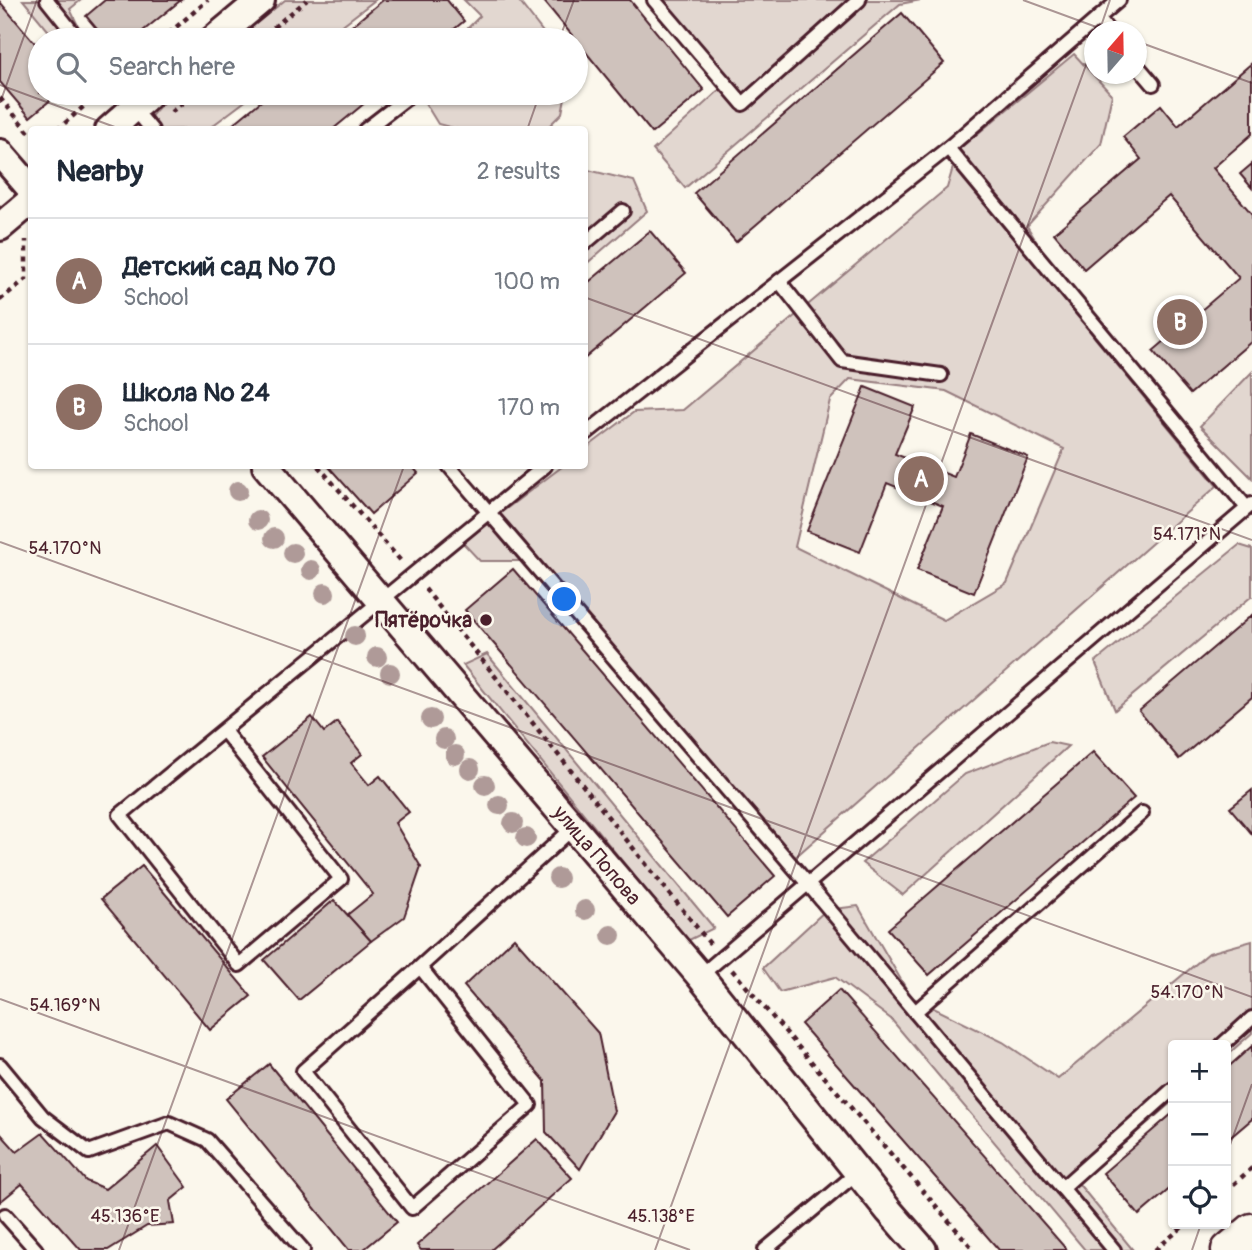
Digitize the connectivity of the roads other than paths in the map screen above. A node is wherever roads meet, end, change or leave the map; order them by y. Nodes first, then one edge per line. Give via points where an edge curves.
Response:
1 (47, 0) edge
2 (261, 0) edge
3 (654, 0) edge
4 (859, 0) edge
5 (1119, 0) edge
6 (1098, 18) junction
7 (1100, 21) edge
8 (69, 28) edge
9 (227, 28) edge
10 (1147, 78) edge
11 (1153, 85) dead end
12 (129, 105) edge
13 (139, 105) edge
14 (397, 105) edge
15 (112, 126) edge
16 (150, 126) edge
17 (370, 126) edge
18 (948, 148) junction
19 (0, 153) edge
20 (28, 185) edge
21 (28, 203) edge
22 (622, 211) dead end
23 (0, 227) edge
24 (588, 241) edge
25 (779, 281) junction
26 (941, 375) dead end
27 (588, 432) edge
28 (269, 469) edge
29 (452, 469) edge
30 (541, 469) edge
31 (1250, 506) edge
32 (488, 511) junction
33 (381, 601) junction
34 (224, 731) junction
35 (1142, 813) dead end
36 (573, 828) junction
37 (808, 884) junction
38 (420, 967) junction
39 (699, 976) junction
40 (915, 1012) junction
41 (1252, 1018) edge
42 (1228, 1040) edge
43 (0, 1065) edge
44 (1168, 1093) edge
45 (858, 1172) junction
46 (1062, 1188) junction
47 (5, 1215) dead end
48 (1252, 1230) edge
49 (36, 1250) edge
50 (303, 1250) edge
51 (765, 1250) edge
52 (923, 1250) edge
53 (1114, 1250) edge
54 (1228, 1250) edge

1 - 8 lane
2 - 9 street
3 - 4 lane via 743,104
5 - 6 lane
6 - 7 lane
6 - 18 lane
10 - 11 lane
12 - 15 street
13 - 16 lane
14 - 17 lane
18 - 25 lane
18 - 31 lane
19 - 20 street
21 - 23 street
22 - 24 lane
25 - 26 lane via 842,361
25 - 27 lane
28 - 33 street, улица Попова
29 - 32 lane
30 - 32 lane
31 - 37 lane
32 - 33 lane
32 - 37 lane
33 - 34 lane
33 - 36 street, улица Попова
34 - 34 lane via 120,815 239,965 341,879
35 - 40 lane
36 - 38 lane
36 - 39 street, улица Попова
37 - 39 lane
37 - 40 lane
38 - 38 lane via 530,1105 412,1208 303,1071
39 - 45 street, улица Попова
40 - 46 lane
41 - 42 lane
43 - 50 lane via 43,1117 89,1152 169,1123 207,1140
44 - 46 lane
45 - 51 lane
45 - 52 street, улица Попова
46 - 53 lane
47 - 49 lane
48 - 54 street

